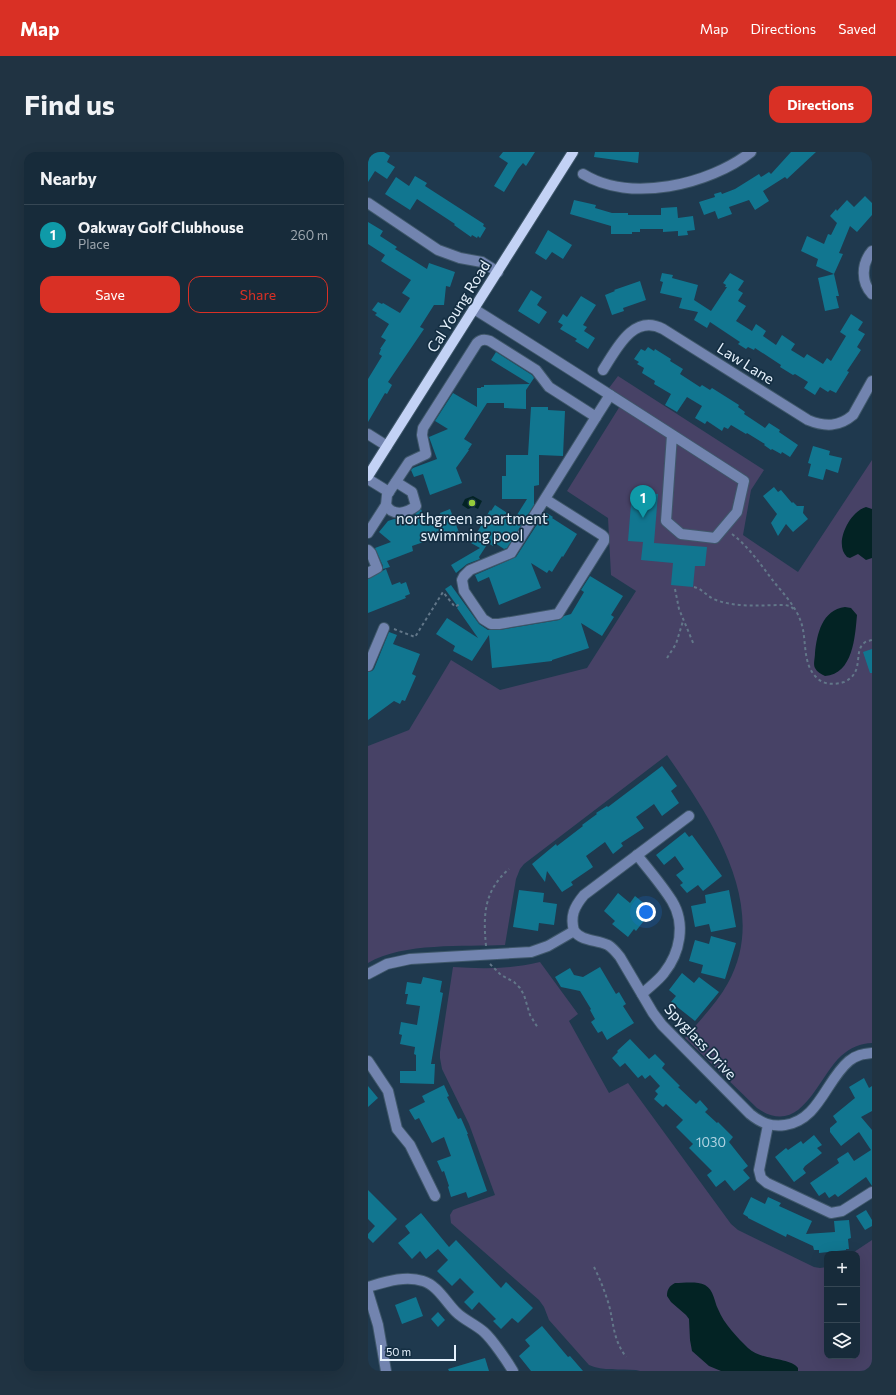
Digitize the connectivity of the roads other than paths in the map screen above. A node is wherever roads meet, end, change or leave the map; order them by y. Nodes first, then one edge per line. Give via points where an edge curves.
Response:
1 (573, 152) edge
2 (751, 152) edge
3 (583, 174) dead end
4 (368, 203) edge
5 (872, 251) edge
6 (498, 272) junction
7 (872, 294) edge
8 (474, 309) junction
9 (603, 370) dead end
10 (872, 381) edge
11 (610, 395) junction
12 (596, 417) junction
13 (368, 434) edge
14 (672, 435) junction
15 (387, 446) junction
16 (368, 478) edge
17 (396, 482) junction
18 (389, 492) junction
19 (545, 499) junction
20 (386, 505) junction
21 (368, 533) edge
22 (368, 550) edge
23 (368, 573) edge
24 (388, 629) road end
25 (368, 666) edge
26 (689, 816) dead end
27 (637, 855) junction
28 (574, 931) junction
29 (368, 974) edge
30 (642, 994) junction
31 (872, 1053) edge
32 (368, 1061) edge
33 (768, 1125) junction
34 (872, 1192) edge
35 (435, 1196) dead end
36 (368, 1287) edge
37 (368, 1292) edge
38 (386, 1371) edge
39 (513, 1371) edge

1 - 6 main road, Cal Young Road
2 - 3 street via 706,176 659,187 617,187
4 - 6 street via 438,250 482,262
5 - 7 street via 865,263 864,276 867,288
6 - 8 main road, Cal Young Road
8 - 11 street
8 - 15 main road, Cal Young Road
9 - 10 street, Law Lane via 619,345 632,331 638,327 652,325 663,329 808,420 822,425 834,425 853,415
11 - 12 street
11 - 14 street
12 - 17 street via 549,388 536,370 490,341 482,340 477,343 422,430 426,454 410,461
12 - 19 street
13 - 15 street
14 - 14 street via 744,481 737,512 715,538 681,534 666,521
15 - 16 main road, Cal Young Road
16 - 18 street
17 - 18 street
17 - 20 street via 412,492 416,506 398,513
18 - 20 street
19 - 19 street via 511,553 470,570 462,580 469,598 483,619 491,624 560,612 604,541 602,535
20 - 21 street
22 - 23 street via 377,568
24 - 25 street
26 - 27 street
27 - 28 street via 584,895 572,914
27 - 30 street via 672,901 680,926 678,947 670,966
28 - 29 street via 540,950 410,958 387,964
28 - 30 street, Spyglass Drive via 582,938 613,948
30 - 33 street, Spyglass Drive via 666,1030 756,1120
31 - 33 street via 857,1056 848,1062 812,1110 803,1118 789,1124
32 - 35 street via 388,1091 397,1129 410,1145
33 - 34 street via 759,1170 761,1178 767,1183 831,1213 842,1212
36 - 39 street via 393,1280 422,1280 438,1291 462,1318 485,1333
37 - 38 street via 378,1325

